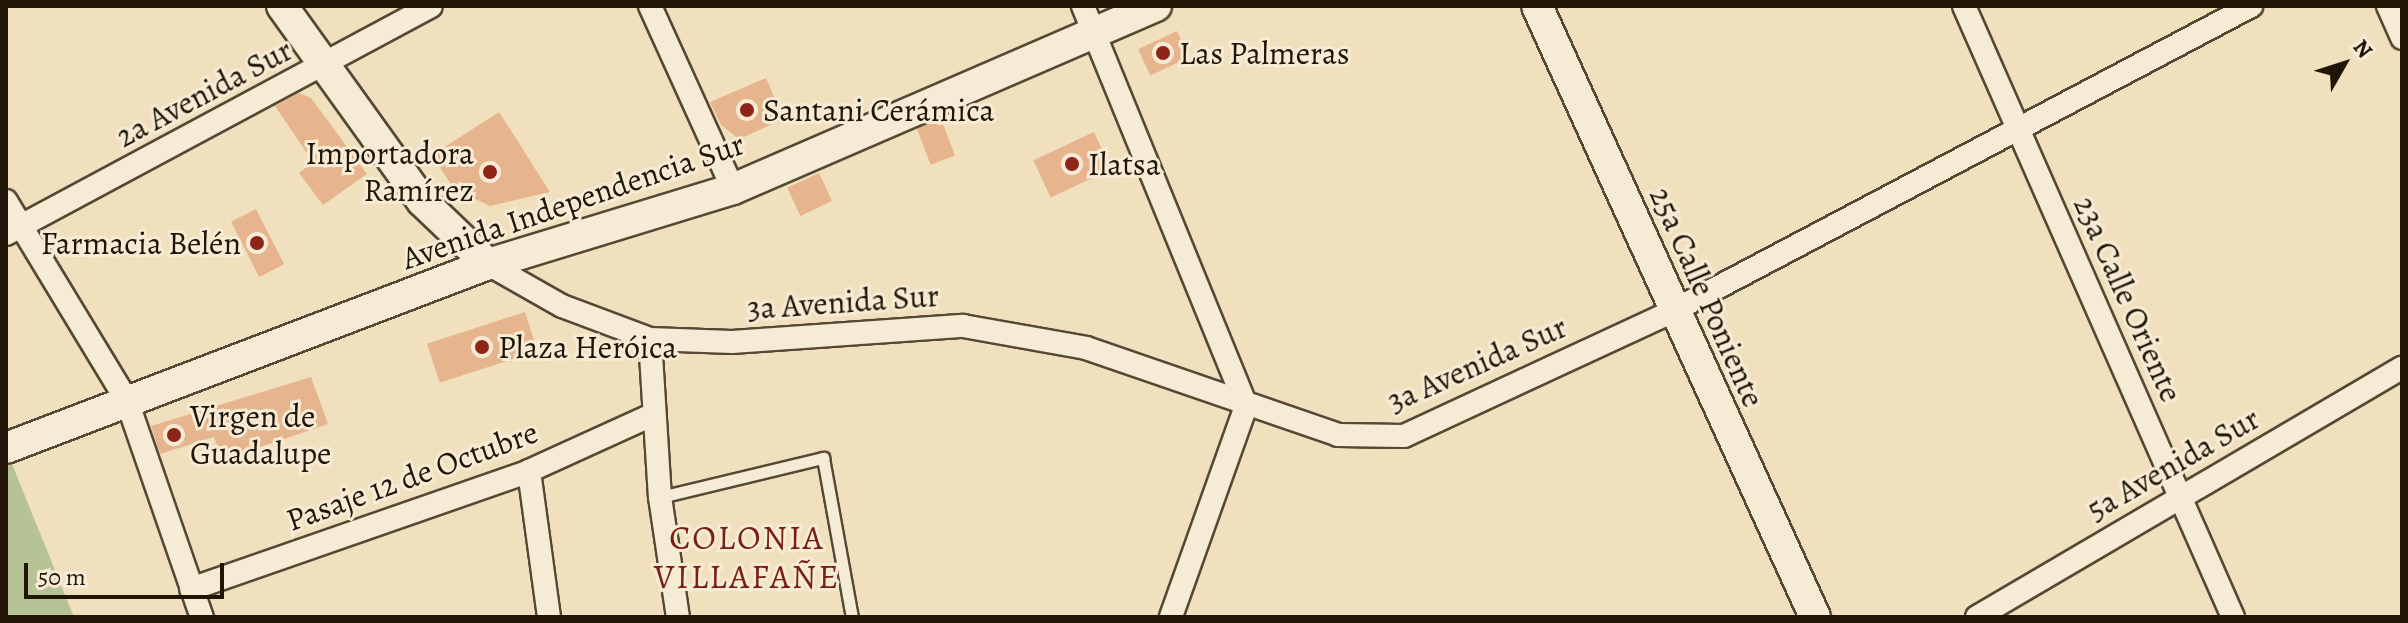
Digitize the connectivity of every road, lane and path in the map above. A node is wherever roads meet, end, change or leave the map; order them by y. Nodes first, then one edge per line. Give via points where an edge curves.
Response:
1 (282, 6) edge
2 (431, 6) edge
3 (650, 6) edge
4 (1083, 6) edge
5 (1156, 6) edge
6 (1537, 6) edge
7 (1964, 6) edge
8 (2251, 6) edge
9 (2388, 6) edge
10 (1094, 34) junction
11 (2402, 38) edge
12 (324, 64) junction
13 (2017, 126) junction
14 (733, 189) junction
15 (6, 201) edge
16 (13, 230) edge
17 (488, 264) junction
18 (1673, 311) junction
19 (650, 339) junction
20 (2402, 368) edge
21 (127, 401) junction
22 (1246, 406) junction
23 (652, 415) junction
24 (6, 448) edge
25 (529, 471) junction
26 (660, 497) junction
27 (2180, 497) junction
28 (191, 589) junction
29 (202, 617) edge
30 (549, 617) edge
31 (678, 617) edge
32 (852, 617) edge
33 (1171, 617) edge
34 (1815, 617) edge
35 (1977, 617) edge
36 (2233, 617) edge

1 - 12 main road
2 - 12 street, 2a Avenida Sur
3 - 14 street
4 - 10 street
5 - 10 main road, Avenida Independencia Sur
6 - 18 main road, 25a Calle Poniente
7 - 13 street, 23a Calle Oriente
8 - 13 street, 3a Avenida Sur
9 - 11 street
10 - 14 main road, Avenida Independencia Sur
10 - 22 street
12 - 16 street, 2a Avenida Sur
12 - 17 main road via 422,201
13 - 18 street, 3a Avenida Sur
13 - 27 street, 23a Calle Oriente
14 - 17 main road, Avenida Independencia Sur
15 - 16 street
16 - 21 street
17 - 19 street, 3a Avenida Sur via 562,306
17 - 21 main road, Avenida Independencia Sur
18 - 22 street, 3a Avenida Sur via 1404,436 1338,435
18 - 34 main road, 25a Calle Poniente
19 - 22 street, 3a Avenida Sur via 732,342 963,326 1086,348
19 - 23 street
20 - 27 street, 5a Avenida Sur
21 - 24 main road, Avenida Independencia Sur
21 - 28 street
22 - 33 street
23 - 25 street, Pasaje 12 de Octubre
23 - 26 street
25 - 28 street, Pasaje 12 de Octubre
25 - 30 street
26 - 31 street
26 - 32 lane via 823,458
27 - 35 street, 5a Avenida Sur
27 - 36 street, 23a Calle Oriente
28 - 29 street

